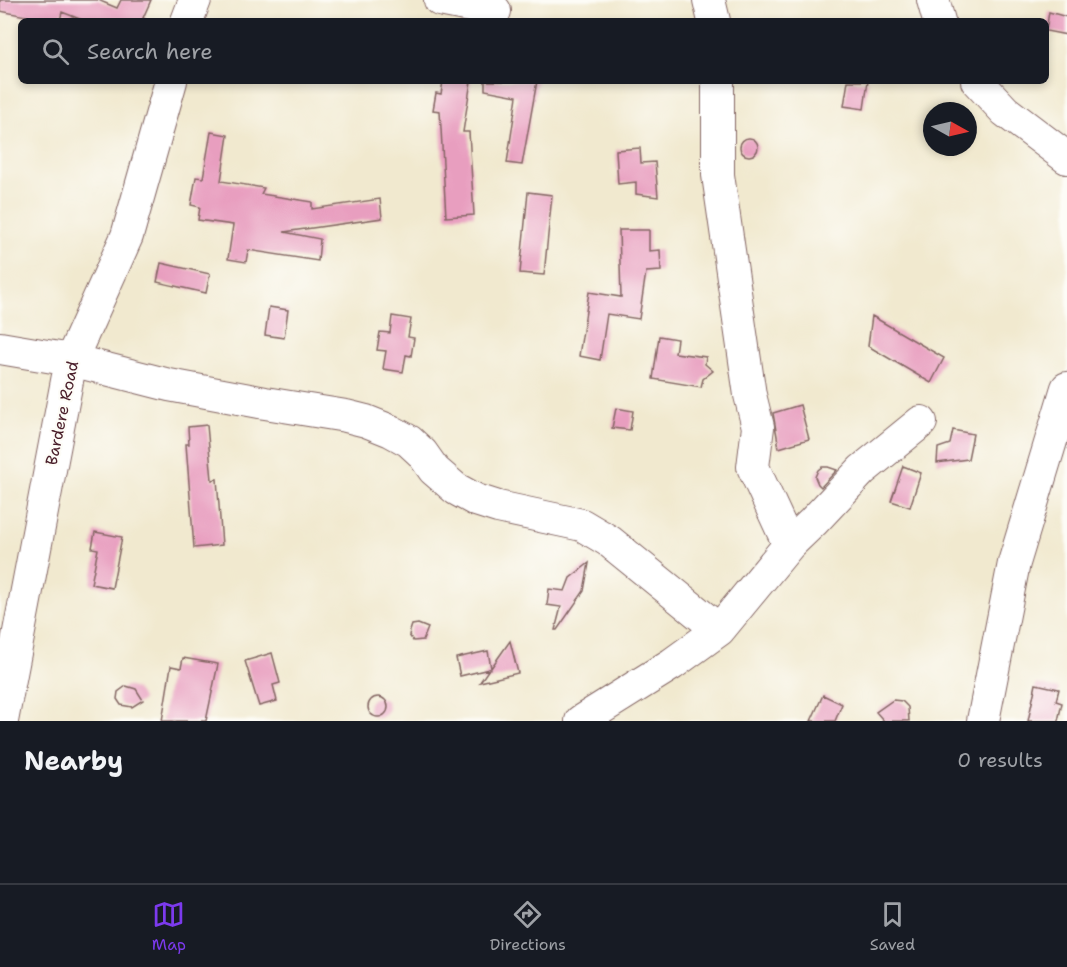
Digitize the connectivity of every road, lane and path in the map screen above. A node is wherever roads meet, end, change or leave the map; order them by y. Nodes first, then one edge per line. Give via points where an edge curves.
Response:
1 (195, 0) edge
2 (440, 0) edge
3 (709, 0) edge
4 (933, 0) edge
5 (495, 11) dead end
6 (188, 18) edge
7 (713, 18) edge
8 (938, 18) edge
9 (170, 84) edge
10 (718, 84) edge
11 (980, 84) edge
12 (1067, 158) edge
13 (0, 348) edge
14 (72, 360) junction
15 (1067, 388) edge
16 (921, 422) dead end
17 (789, 545) junction
18 (719, 630) junction
19 (2, 721) edge
20 (581, 721) edge
21 (983, 721) edge

1 - 6 street
2 - 5 street
3 - 7 street
4 - 8 street
9 - 14 street, Bardere Road via 127,236
10 - 17 street via 718,175 750,395 758,426 753,467
11 - 12 street via 1005,111
13 - 14 street
14 - 18 street via 169,385 346,416 391,431 409,441 456,489 476,500 582,525 609,541
14 - 19 street, Bardere Road
15 - 21 street via 1014,562
16 - 17 street via 862,470
17 - 18 street
18 - 20 street

